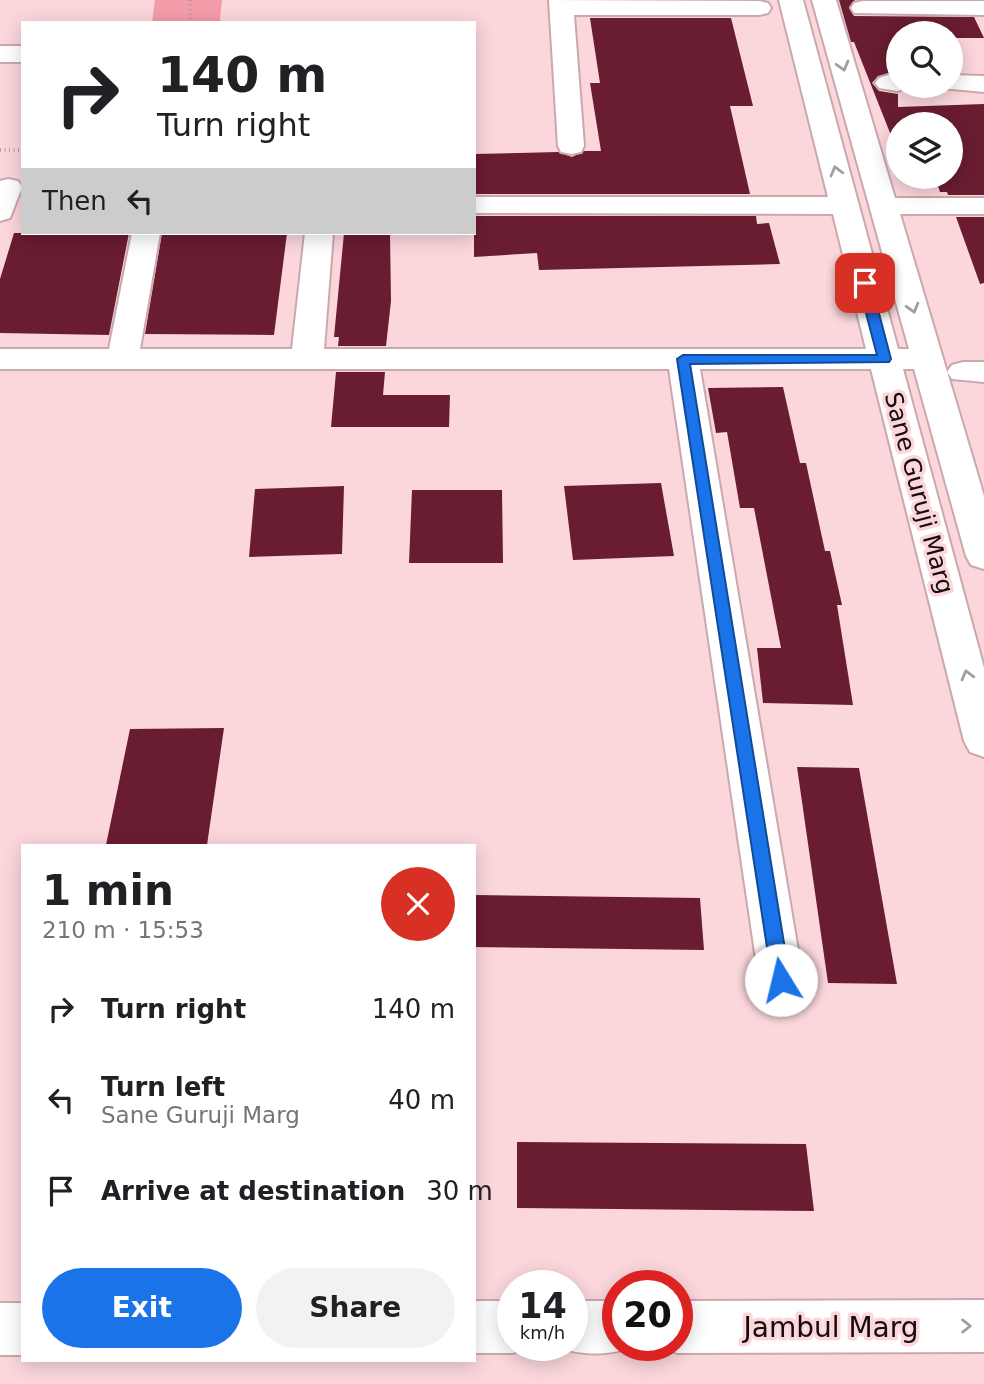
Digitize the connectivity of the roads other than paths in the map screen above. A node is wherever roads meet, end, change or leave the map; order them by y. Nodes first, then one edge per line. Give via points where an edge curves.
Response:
1 (792, 0) edge
2 (824, 0) edge
3 (561, 4) edge
4 (759, 8) dead end
5 (863, 8) dead end
6 (984, 8) edge
7 (0, 54) edge
8 (21, 54) edge
9 (963, 83) edge
10 (984, 83) edge
11 (570, 146) dead end
12 (476, 205) edge
13 (845, 206) junction
14 (883, 206) junction
15 (984, 206) edge
16 (146, 235) edge
17 (319, 235) edge
18 (0, 359) edge
19 (123, 359) junction
20 (307, 359) junction
21 (683, 359) junction
22 (885, 359) junction
23 (928, 359) junction
24 (984, 556) edge
25 (984, 741) edge
26 (781, 980) dead end
27 (984, 1326) edge
28 (476, 1327) edge
29 (497, 1327) edge
30 (693, 1327) edge
31 (0, 1329) edge
32 (21, 1329) edge

13 -> 1 street, Sane Guruji Marg
2 -> 14 street, Sane Guruji Marg
3 - 4 street
3 - 11 street
5 - 6 street
7 - 8 street
9 - 10 street
12 - 13 street
13 - 22 street, Sane Guruji Marg
14 - 15 street
14 -> 23 street, Sane Guruji Marg
16 - 19 street
17 - 20 street
18 - 19 street
19 - 20 street
20 - 21 street
21 - 22 street
21 - 26 street
22 - 23 street
25 -> 22 street, Sane Guruji Marg
23 - 24 street, Sane Guruji Marg
30 -> 27 street, Jambul Marg
28 - 29 street
31 - 32 street

